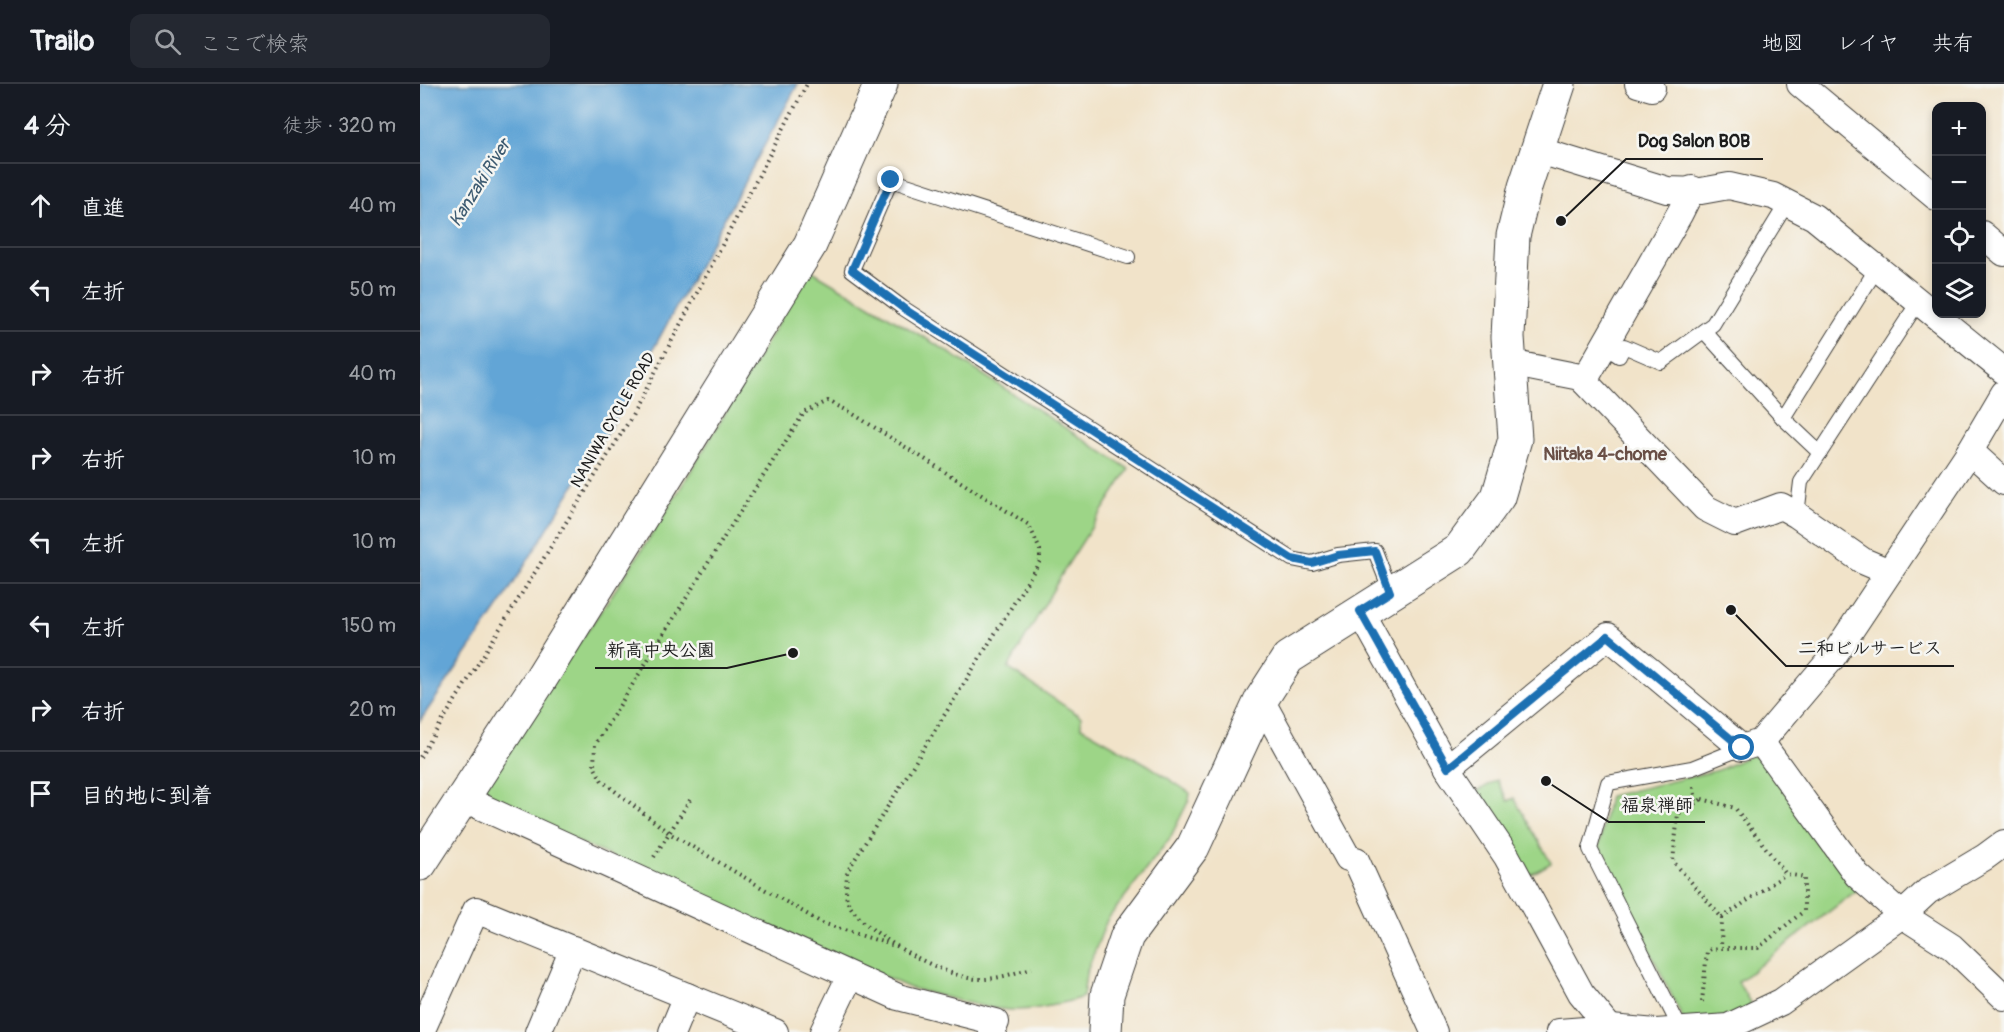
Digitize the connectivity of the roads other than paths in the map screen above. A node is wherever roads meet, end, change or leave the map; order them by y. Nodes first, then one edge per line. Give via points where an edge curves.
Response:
1 (881, 84) edge
2 (1559, 84) edge
3 (1800, 84) edge
4 (1537, 150) junction
5 (1692, 189) junction
6 (1932, 194) edge
7 (1787, 203) junction
8 (1986, 237) edge
9 (2004, 253) edge
10 (1128, 257) dead end
11 (1877, 268) junction
12 (1918, 302) junction
13 (1704, 331) junction
14 (1604, 346) junction
15 (1510, 363) junction
16 (2004, 371) edge
17 (1584, 381) junction
18 (2004, 393) edge
19 (1783, 418) junction
20 (1970, 451) junction
21 (1820, 453) junction
22 (2004, 482) edge
23 (1797, 515) junction
24 (1890, 572) junction
25 (1390, 592) junction
26 (1360, 611) junction
27 (1261, 700) junction
28 (1751, 745) junction
29 (1448, 768) junction
30 (462, 798) junction
31 (2004, 843) edge
32 (420, 864) edge
33 (1902, 915) junction
34 (573, 949) junction
35 (850, 976) junction
36 (687, 996) junction
37 (2004, 997) edge
38 (1691, 1029) junction
39 (1612, 1030) edge
40 (768, 1031) edge
41 (422, 1032) edge
42 (538, 1032) edge
43 (672, 1032) edge
44 (823, 1032) edge
45 (992, 1032) edge
46 (1105, 1032) edge
47 (1434, 1032) edge
48 (1559, 1032) edge

1 - 30 street via 810,245 540,680
2 - 4 street
3 - 6 street
4 - 5 street via 1667,190
4 - 15 street via 1513,236
5 - 7 street via 1729,186
5 - 14 street
7 - 11 street via 1814,217
7 - 13 lane via 1713,324
8 - 9 street
10 - 25 lane via 891,180 852,270 903,308 1292,559 1312,563 1375,551
11 - 12 street
11 - 19 lane
12 - 16 street
12 - 21 lane
13 - 14 lane via 1661,363 1624,346 1619,356
13 - 19 lane
14 - 17 street
15 - 17 street
15 - 25 street via 1515,439 1498,497 1460,550
17 - 23 street via 1705,508 1735,523 1781,506
18 - 20 street
19 - 21 lane
20 - 22 street
20 - 24 street
21 - 23 lane via 1801,482
23 - 24 street via 1863,561
24 - 28 street via 1832,658
25 - 26 street
26 - 27 street via 1288,658
26 - 29 street
27 - 46 street via 1193,847 1126,936 1107,995
27 - 47 street via 1348,858 1356,860
28 - 29 street via 1608,636
28 - 33 street via 1857,875
28 - 38 lane via 1692,768 1608,783 1590,849
29 - 39 street via 1507,857 1581,993
30 - 32 street
30 - 35 street
31 - 33 street via 1928,891
33 - 37 street via 1952,947
33 - 38 street via 1781,1002 1728,1027
34 - 36 street
34 - 41 street via 476,910
34 - 42 street
35 - 44 street
35 - 45 street via 898,997 996,1022
36 - 40 street
36 - 43 street
38 - 39 street
39 - 48 street

